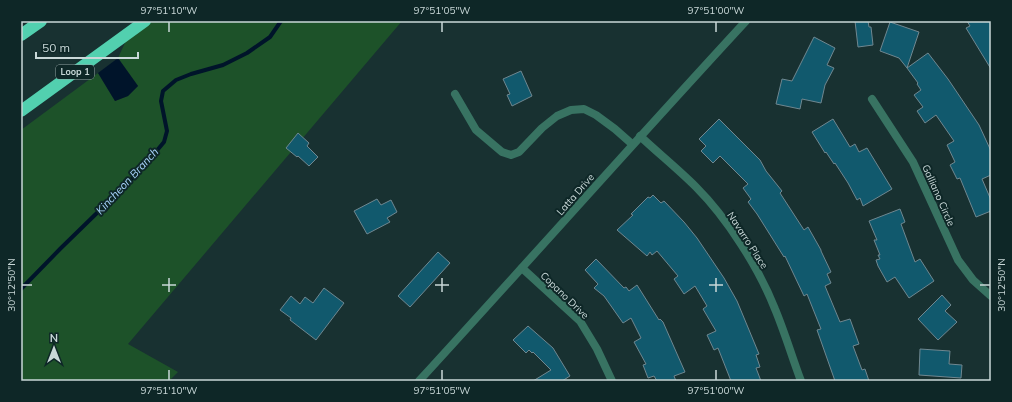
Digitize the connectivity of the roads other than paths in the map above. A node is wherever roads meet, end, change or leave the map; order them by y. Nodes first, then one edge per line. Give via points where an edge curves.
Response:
1 (41, 21) edge
2 (145, 21) edge
3 (746, 21) edge
4 (21, 35) edge
5 (455, 94) dead end
6 (872, 99) dead end
7 (21, 111) edge
8 (640, 136) junction
9 (632, 144) junction
10 (522, 268) junction
11 (991, 296) edge
12 (419, 381) edge
13 (612, 381) edge
14 (800, 381) edge

1 - 4 highway
2 - 7 highway, Loop 1
3 - 8 street, Latta Drive
5 - 9 street via 476,130 502,152 519,152 557,116 584,108
6 - 11 street, Galliano Circle via 913,162 958,260 973,280
8 - 9 street, Latta Drive
8 - 14 street, Navarro Place via 696,187 738,240 775,308
9 - 10 street, Latta Drive
10 - 12 street, Latta Drive
10 - 13 street, Copano Drive via 580,321

